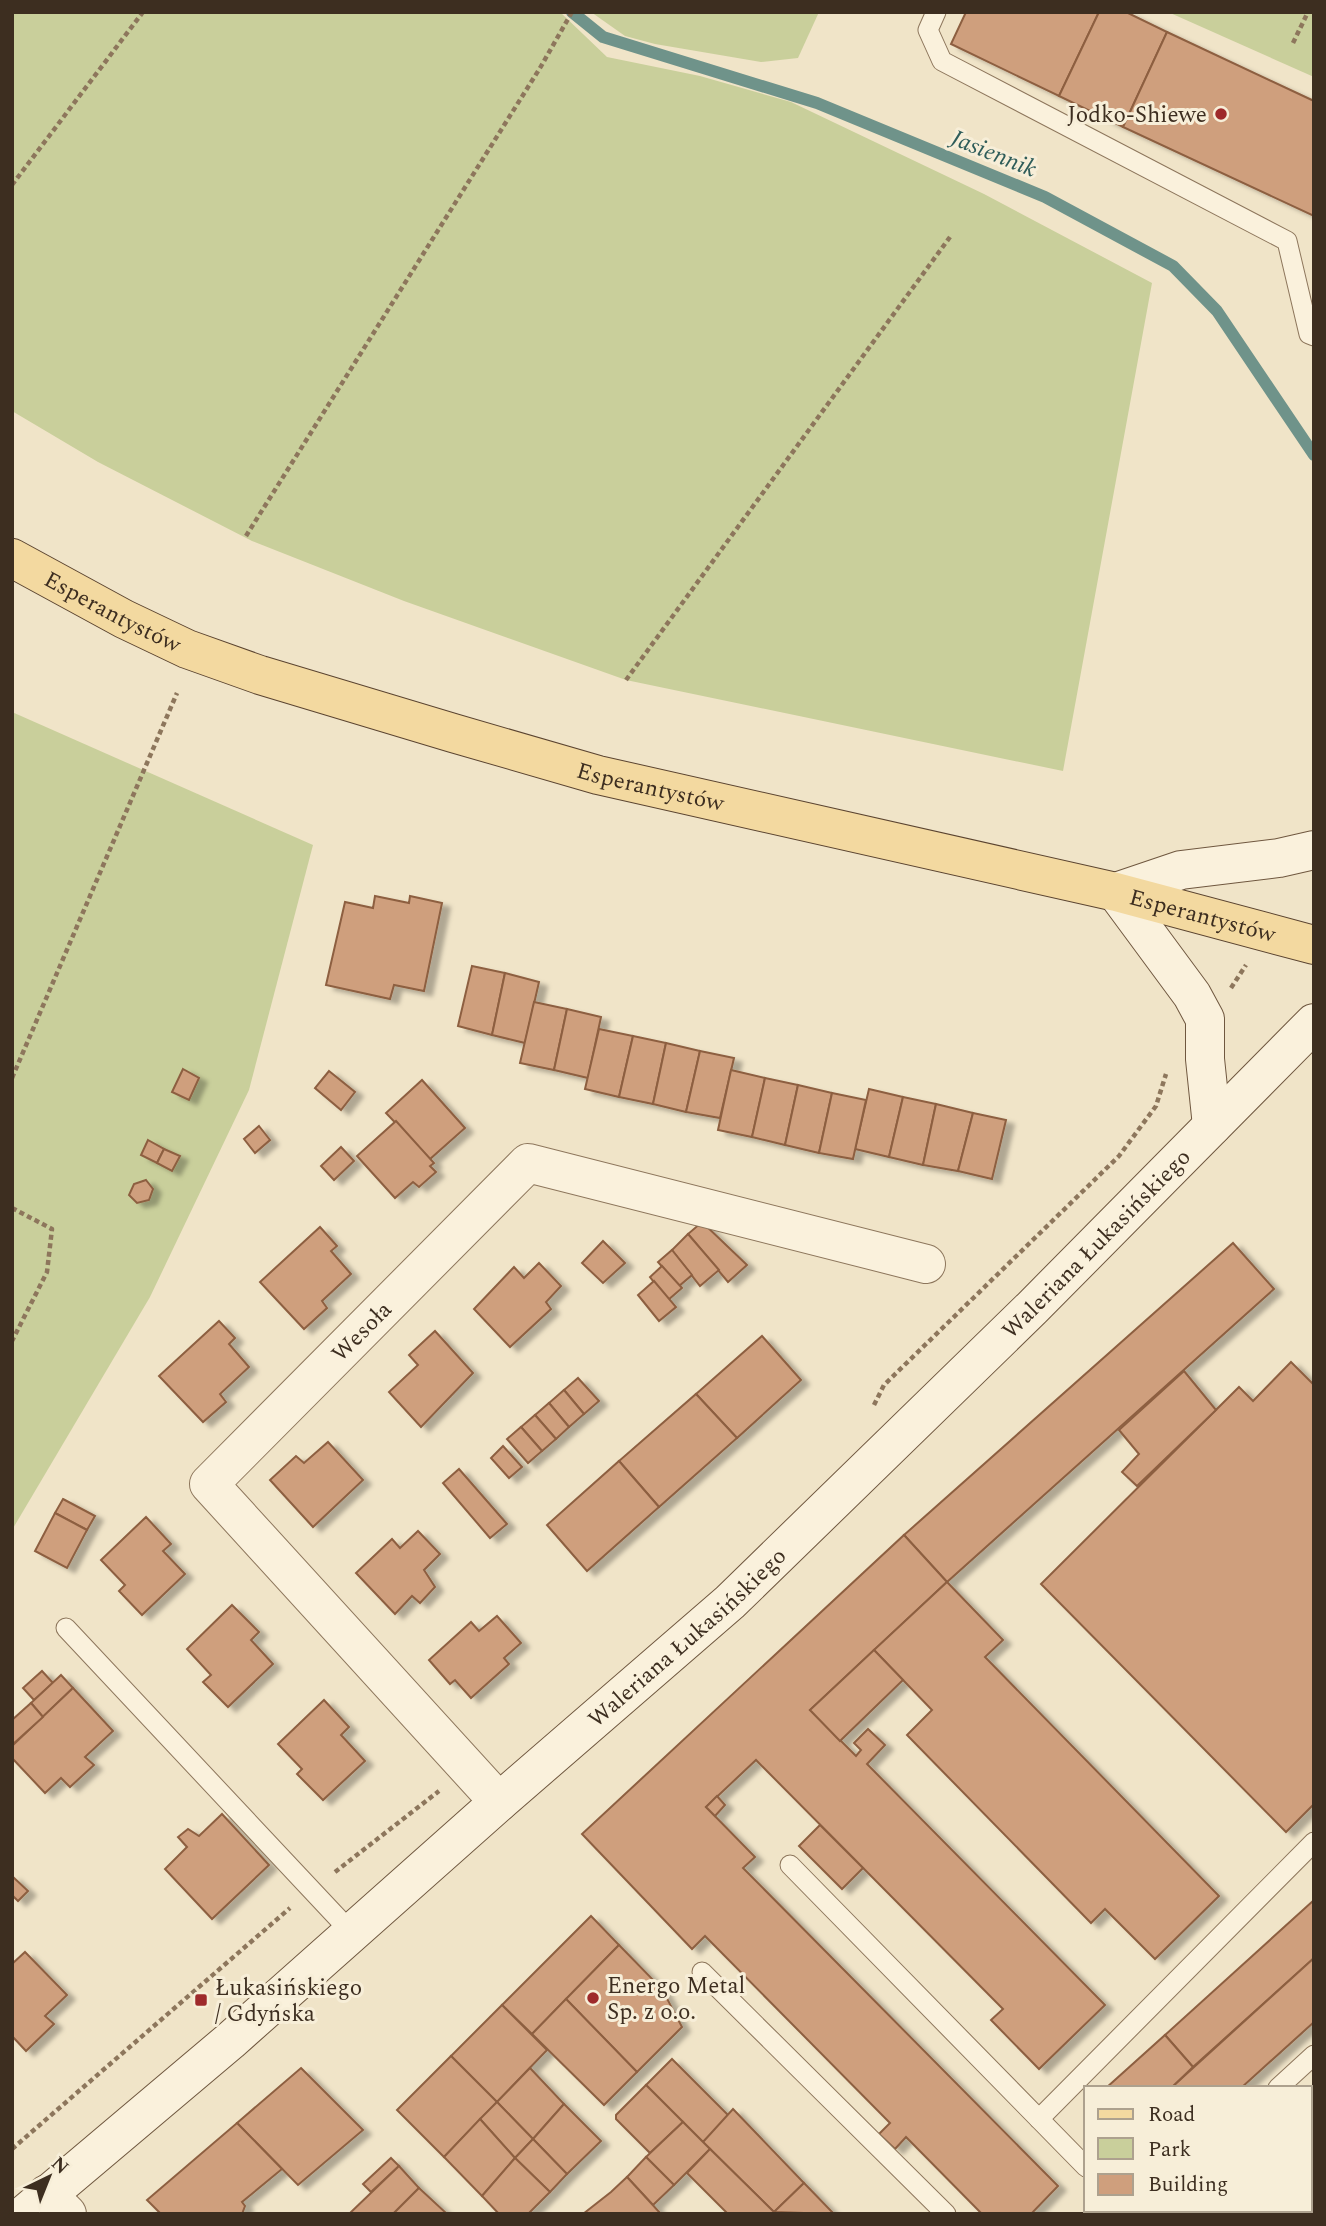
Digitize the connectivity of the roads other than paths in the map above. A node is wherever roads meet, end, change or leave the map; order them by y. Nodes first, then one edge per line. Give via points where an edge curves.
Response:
1 (936, 12) edge
2 (1314, 337) edge
3 (12, 558) edge
4 (1314, 850) edge
5 (1116, 892) junction
6 (1314, 945) edge
7 (1312, 1026) edge
8 (1212, 1126) junction
9 (926, 1264) dead end
10 (66, 1628) dead end
11 (499, 1802) junction
12 (1314, 1842) edge
13 (790, 1865) dead end
14 (351, 1932) junction
15 (702, 1972) dead end
16 (1314, 2055) edge
17 (1280, 2086) edge
18 (1040, 2119) junction
19 (1084, 2165) edge
20 (46, 2207) edge
21 (946, 2214) edge

1 - 2 lane via 928,30 942,61 1287,241 1309,334
3 - 5 main road, Esperantystów via 187,649 260,675 598,775
4 - 5 street via 1181,870
5 - 6 main road, Esperantystów
5 - 8 street via 1205,1019
7 - 8 street, Waleriana Łukasińskiego
8 - 11 street, Waleriana Łukasińskiego via 730,1602
9 - 11 street, Wesoła via 528,1163 209,1484
10 - 14 lane
11 - 14 street, Waleriana Łukasińskiego
12 - 18 lane
13 - 18 lane
14 - 20 street, Waleriana Łukasińskiego
15 - 21 lane
16 - 17 lane
18 - 19 lane

